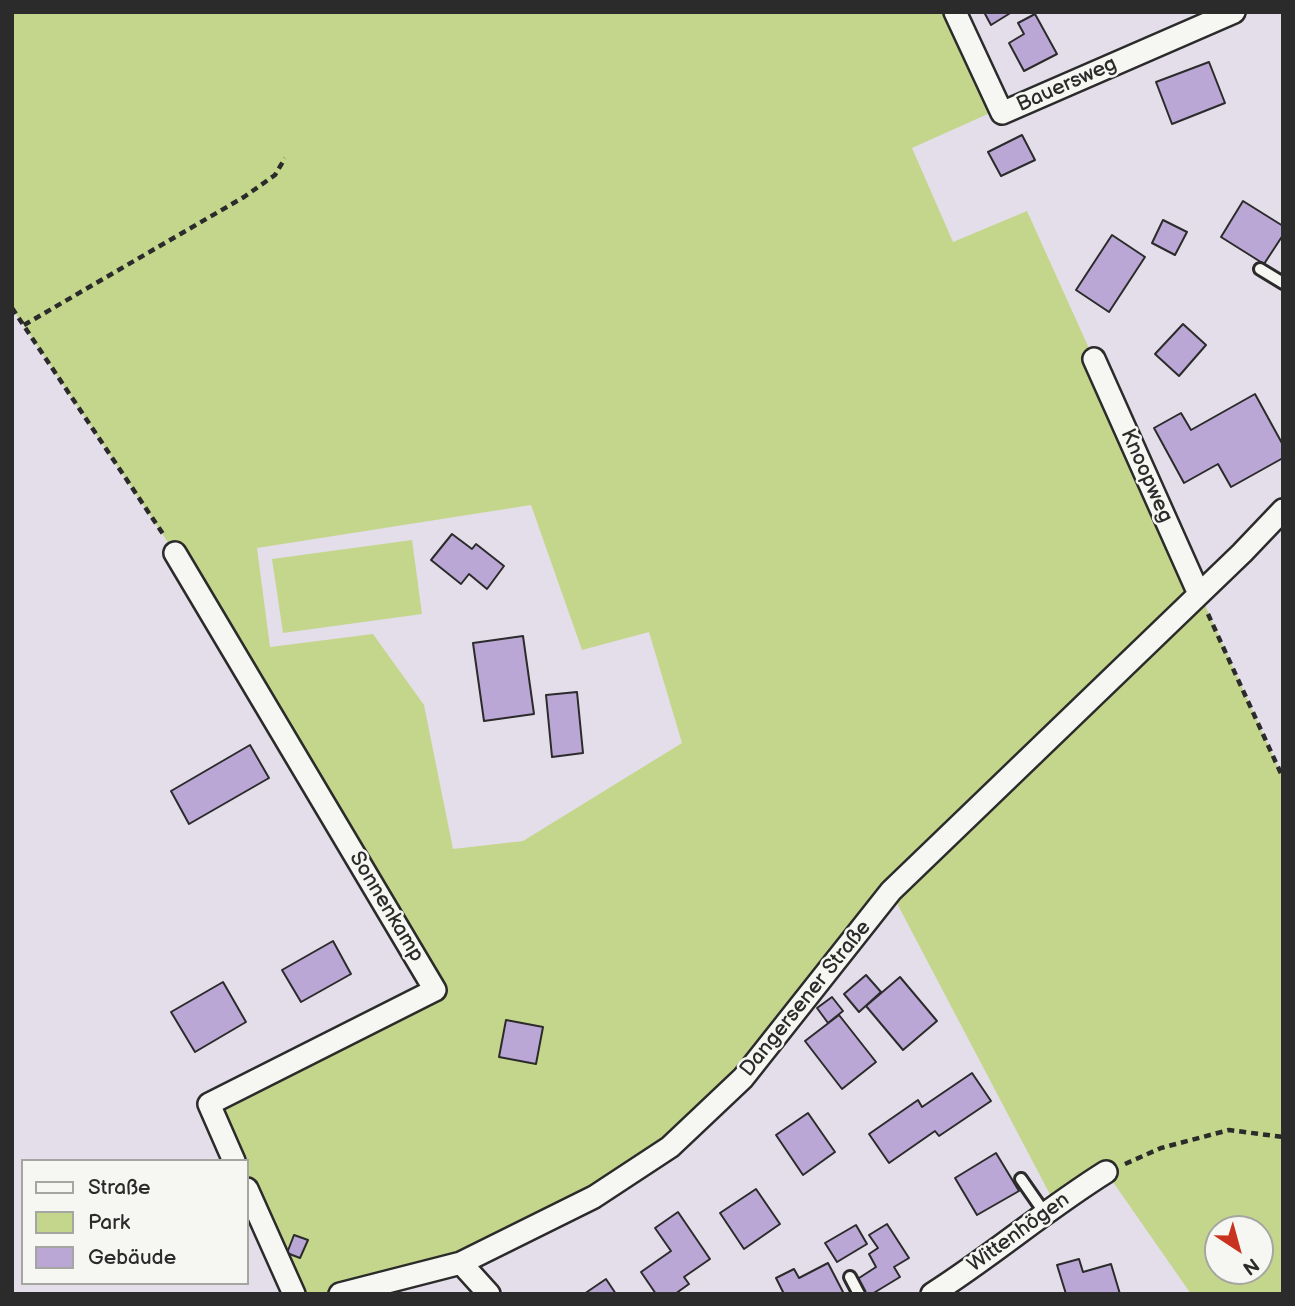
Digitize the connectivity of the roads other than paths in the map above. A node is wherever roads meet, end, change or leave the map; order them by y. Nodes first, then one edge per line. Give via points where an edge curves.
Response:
1 (955, 12) edge
2 (1234, 12) edge
3 (1260, 269) dead end
4 (1283, 283) edge
5 (1094, 359) dead end
6 (1283, 510) edge
7 (175, 553) road end
8 (1199, 594) junction
9 (233, 1159) edge
10 (1106, 1172) road end
11 (1021, 1179) dead end
12 (248, 1191) edge
13 (1044, 1212) junction
14 (461, 1263) junction
15 (850, 1277) dead end
16 (294, 1294) edge
17 (340, 1294) edge
18 (489, 1294) edge
19 (859, 1294) edge
20 (932, 1294) edge

1 - 2 street, Bauersweg via 1002,113
3 - 4 lane
5 - 8 street, Knoopweg
6 - 8 street, Dangersener Straße
7 - 9 street, Sonnenkamp via 435,990 209,1104
8 - 14 street, Dangersener Straße via 891,891 743,1078 670,1147 594,1196
10 - 13 street, Wittenhögen
11 - 13 lane
12 - 16 street
13 - 20 street, Wittenhögen
14 - 17 street, Dangersener Straße
14 - 18 street
15 - 19 lane

